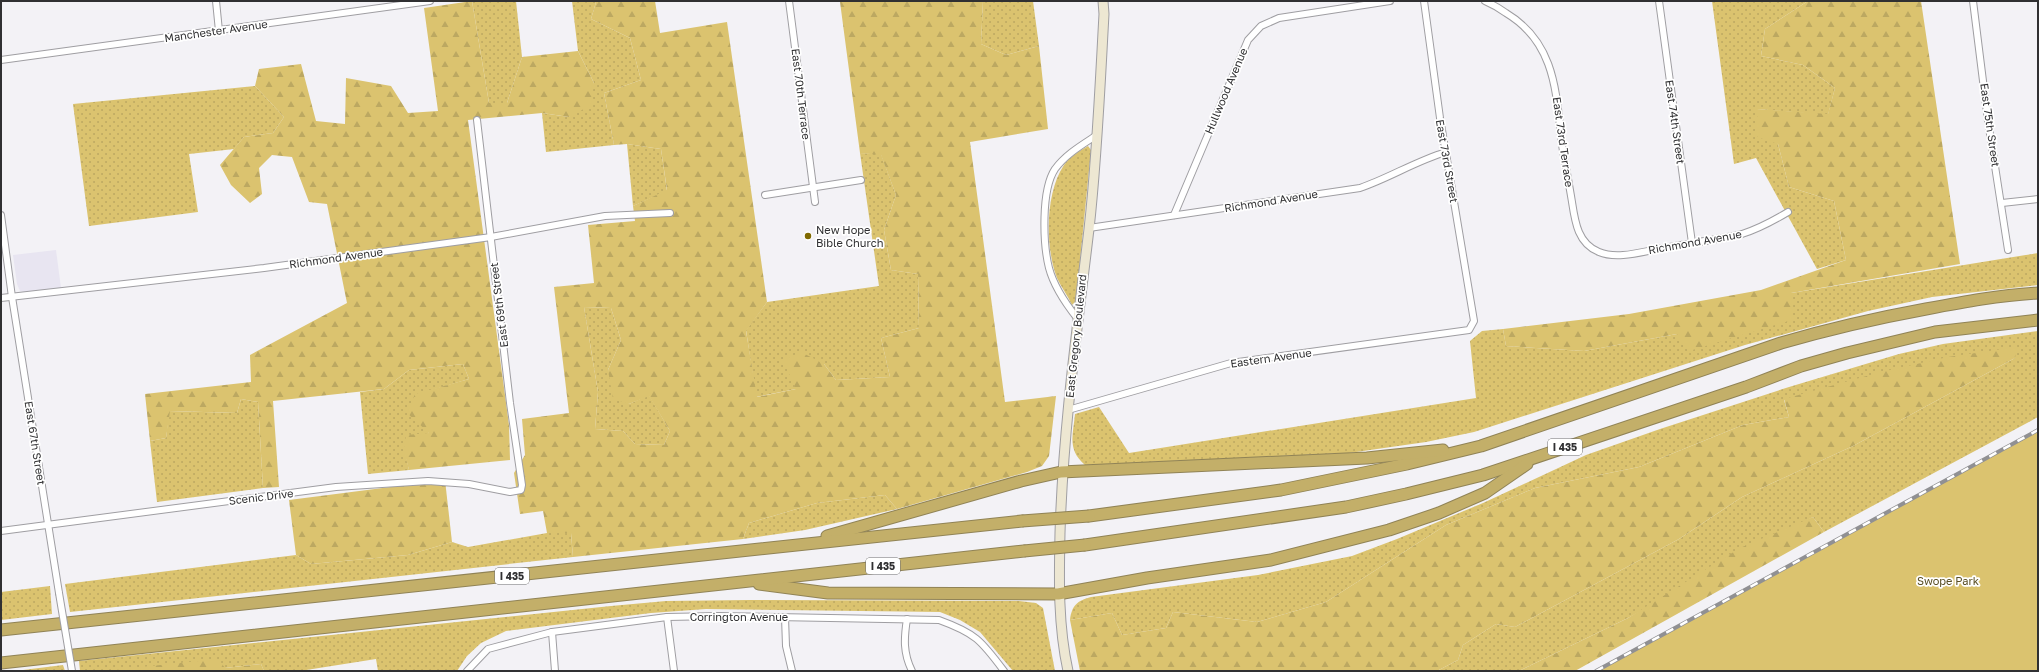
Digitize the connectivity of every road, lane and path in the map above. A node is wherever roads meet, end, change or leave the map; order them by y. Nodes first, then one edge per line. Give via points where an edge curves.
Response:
1 (216, 1) edge
2 (430, 1) edge
3 (789, 1) edge
4 (1102, 1) edge
5 (1390, 1) edge
6 (1424, 1) edge
7 (1485, 1) edge
8 (1659, 1) edge
9 (1974, 1) edge
10 (220, 31) junction
11 (1, 60) edge
12 (477, 120) dead end
13 (1097, 135) junction
14 (1446, 152) junction
15 (861, 180) dead end
16 (813, 187) junction
17 (765, 195) dead end
18 (2038, 198) edge
19 (815, 202) dead end
20 (2002, 203) junction
21 (1788, 212) dead end
22 (670, 214) dead end
23 (1, 215) edge
24 (1174, 215) junction
25 (1089, 228) junction
26 (491, 236) junction
27 (1692, 243) junction
28 (2008, 250) dead end
29 (1597, 252) joint
30 (2038, 293) edge
31 (12, 297) junction
32 (1, 298) edge
33 (1077, 318) junction
34 (2038, 320) edge
35 (1474, 321) joint
36 (1068, 410) junction
37 (1481, 446) junction
38 (1535, 457) junction
39 (1062, 472) junction
40 (521, 490) joint
41 (48, 524) junction
42 (1, 531) edge
43 (800, 544) junction
44 (743, 581) junction
45 (1058, 594) junction
46 (667, 617) junction
47 (785, 617) junction
48 (907, 619) junction
49 (1, 630) edge
50 (552, 632) junction
51 (1, 663) edge
52 (72, 671) edge
53 (467, 671) edge
54 (555, 671) edge
55 (674, 671) edge
56 (792, 671) edge
57 (912, 671) edge
58 (1004, 671) edge
59 (1068, 671) edge

1 - 10 street
2 - 10 street, Manchester Avenue
3 - 16 street, East 70th Terrace
4 - 13 main road, East Gregory Boulevard via 1104,14
5 - 24 street, Hullwood Avenue via 1279,18 1261,26 1248,40
6 - 14 street, East 73rd Street
7 - 29 street, East 73rd Terrace via 1517,19 1528,30 1550,66 1556,85 1563,151 1576,225 1581,238
8 - 27 street, East 74th Street
9 - 20 street, East 75th Street via 1988,121
10 - 11 street, Manchester Avenue
12 - 26 street, East 69th Street
13 - 25 main road, East Gregory Boulevard
13 - 33 street via 1071,152 1054,170 1045,204 1049,268 1066,304
14 - 24 street, Richmond Avenue via 1423,159 1383,180 1360,188
14 - 35 street, East 73rd Street
15 - 16 street
16 - 17 street
16 - 19 street, East 70th Terrace
18 - 20 street
20 - 28 street, East 75th Street
21 - 27 street, Richmond Avenue via 1766,225 1742,234
22 - 26 street, Richmond Avenue via 605,216
23 - 31 street, East 67th Street
24 - 25 street, Richmond Avenue
25 - 33 main road, East Gregory Boulevard
26 - 31 street, Richmond Avenue via 264,268
26 - 40 street, East 69th Street
27 - 29 street, Richmond Avenue via 1616,256
30 - 37 highway, I 435 via 1946,305 1825,330
31 - 32 street, Richmond Avenue
31 - 41 street, East 67th Street
33 - 36 main road, East Gregory Boulevard
34 - 38 highway, I 435 via 1935,332 1847,352
35 - 36 street, Eastern Avenue via 1469,330 1231,363
36 - 39 main road, East Gregory Boulevard
37 - 39 highway via 1367,458
37 - 43 highway, I 435, bridge via 1331,481 1280,490 1089,516
38 - 44 highway, I 435, bridge via 1483,475 1346,507 1085,545
38 - 45 highway via 1485,493 1439,513 1389,530 1271,560
39 - 43 highway via 1021,481
39 - 45 main road, East Gregory Boulevard
40 - 41 street, Scenic Drive via 510,492 469,484 428,481 336,487
41 - 42 street, Scenic Drive
41 - 52 street, East 67th Street, bridge
43 - 49 highway, I 435
44 - 45 highway via 828,593
44 - 51 highway, I 435
45 - 59 main road, East Gregory Boulevard via 1060,627
46 - 47 street, Corrington Avenue
46 - 50 street, Corrington Avenue
46 - 55 street
47 - 48 street, Corrington Avenue
47 - 56 street via 786,646
48 - 57 street via 904,647
48 - 58 street, Corrington Avenue via 939,620 963,629 986,647
50 - 53 street, Corrington Avenue via 488,649
50 - 54 street

